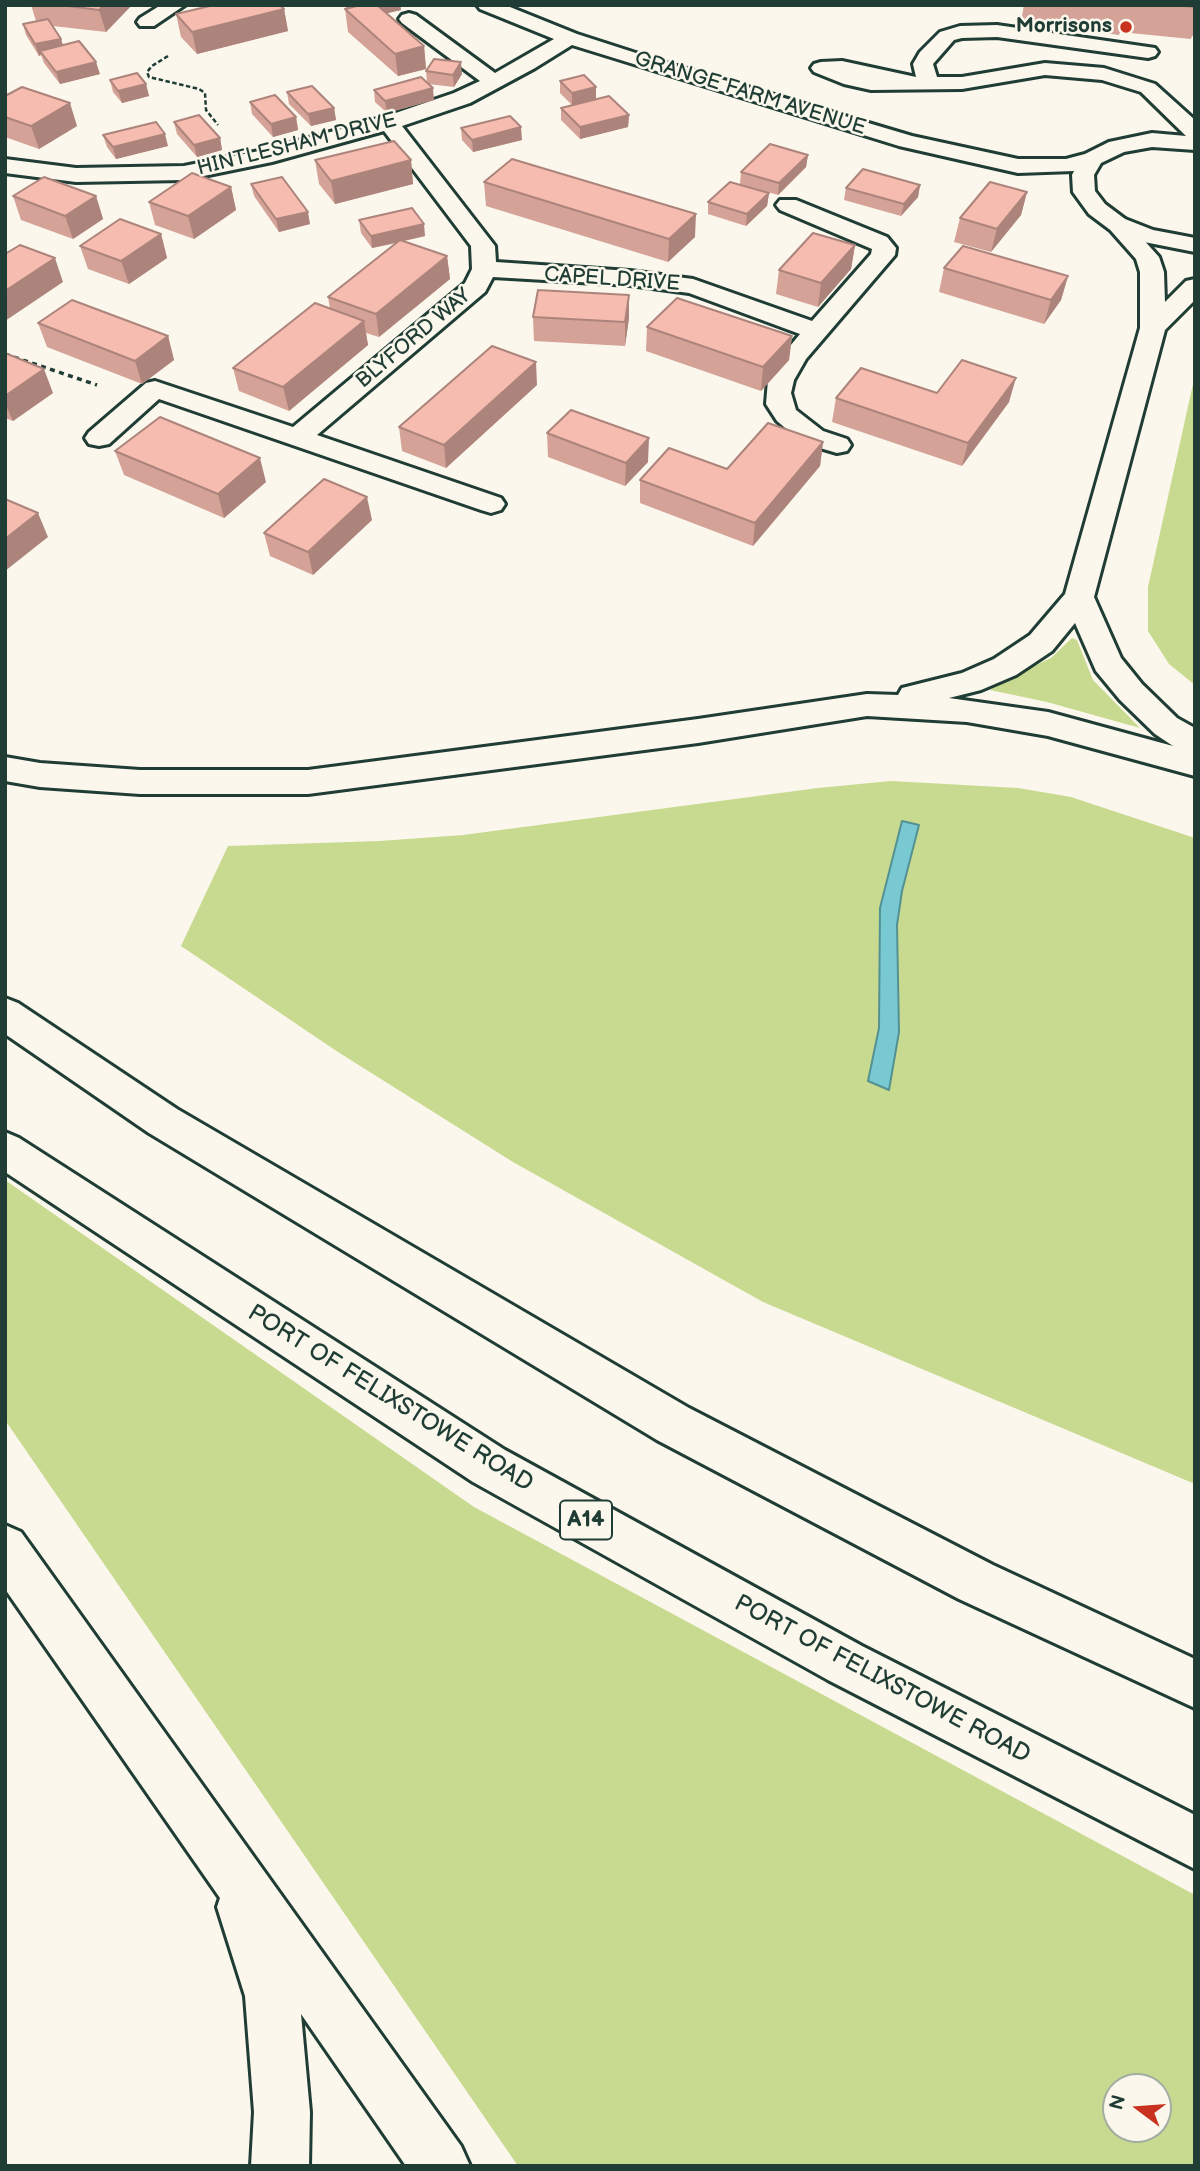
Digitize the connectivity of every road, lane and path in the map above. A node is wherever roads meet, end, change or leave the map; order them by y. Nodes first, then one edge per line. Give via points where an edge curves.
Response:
1 (175, 5) edge
2 (487, 5) edge
3 (973, 13) dead end
4 (409, 19) dead end
5 (147, 22) joint
6 (947, 36) junction
7 (570, 38) junction
8 (1148, 51) dead end
9 (495, 82) junction
10 (905, 83) dead end
11 (928, 84) junction
12 (1177, 116) junction
13 (388, 123) junction
14 (1195, 132) edge
15 (1152, 141) junction
16 (1195, 143) edge
17 (1093, 159) junction
18 (249, 160) junction
19 (5, 166) edge
20 (1018, 166) junction
21 (788, 205) dead end
22 (1097, 209) junction
23 (1117, 224) junction
24 (1195, 245) edge
25 (484, 269) junction
26 (1195, 286) edge
27 (1153, 328) junction
28 (816, 331) junction
29 (5, 354) edge
30 (144, 400) junction
31 (298, 437) junction
32 (99, 438) dead end
33 (837, 444) dead end
34 (491, 504) dead end
35 (1079, 597) junction
36 (867, 705) junction
37 (1195, 744) edge
38 (1195, 764) edge
39 (5, 769) edge
40 (5, 1014) edge
41 (5, 1150) edge
42 (5, 1548) edge
43 (1195, 1684) edge
44 (1195, 1843) edge
45 (231, 1870) junction
46 (280, 2166) edge
47 (441, 2166) edge

1 - 5 main road
2 - 7 main road, GRANGE FARM AVENUE
3 - 6 main road
4 - 9 main road
5 - 18 path via 169,56 152,66 149,77 205,93 206,110
6 - 8 main road via 997,31
6 - 11 main road via 923,64
7 - 9 main road, HINTLESHAM DRIVE
7 - 20 main road, GRANGE FARM AVENUE via 908,141
9 - 13 main road, HINTLESHAM DRIVE via 438,108
10 - 11 main road
11 - 12 main road via 962,83 1035,69 1084,71 1148,88
12 - 14 main road
12 - 15 main road via 1165,133
13 - 18 main road, HINTLESHAM DRIVE
13 - 25 main road, BLYFORD WAY via 483,246
15 - 16 main road, GRANGE FARM AVENUE
15 - 17 main road, GRANGE FARM AVENUE via 1117,146
17 - 20 main road, GRANGE FARM AVENUE via 1068,166
17 - 22 main road via 1083,175 1084,192
18 - 19 main road, HINTLESHAM DRIVE via 184,173 119,176
20 - 22 main road, GRANGE FARM AVENUE
21 - 28 main road via 864,235 884,248 883,255
22 - 23 main road, GRANGE FARM AVENUE
23 - 24 main road via 1147,236
23 - 27 main road via 1147,257 1152,272
25 - 28 main road, CAPEL DRIVE via 693,286
25 - 31 main road, BLYFORD WAY via 476,287
26 - 27 main road
27 - 35 main road
28 - 33 main road via 787,368 779,404 813,437
29 - 30 path
30 - 31 main road via 155,389
30 - 32 main road
31 - 34 main road
35 - 36 main road via 1041,643 1005,667 931,693
35 - 37 main road via 1107,663 1166,726
36 - 38 main road via 967,711 1048,724
36 - 39 main road via 308,782 140,782
40 - 43 main road via 163,1121 673,1424 976,1582
41 - 44 main road, PORT OF FELIXSTOWE ROAD / A14 via 489,1466 845,1663
42 - 45 main road
45 - 46 main road via 272,1996 282,2112
45 - 47 main road

